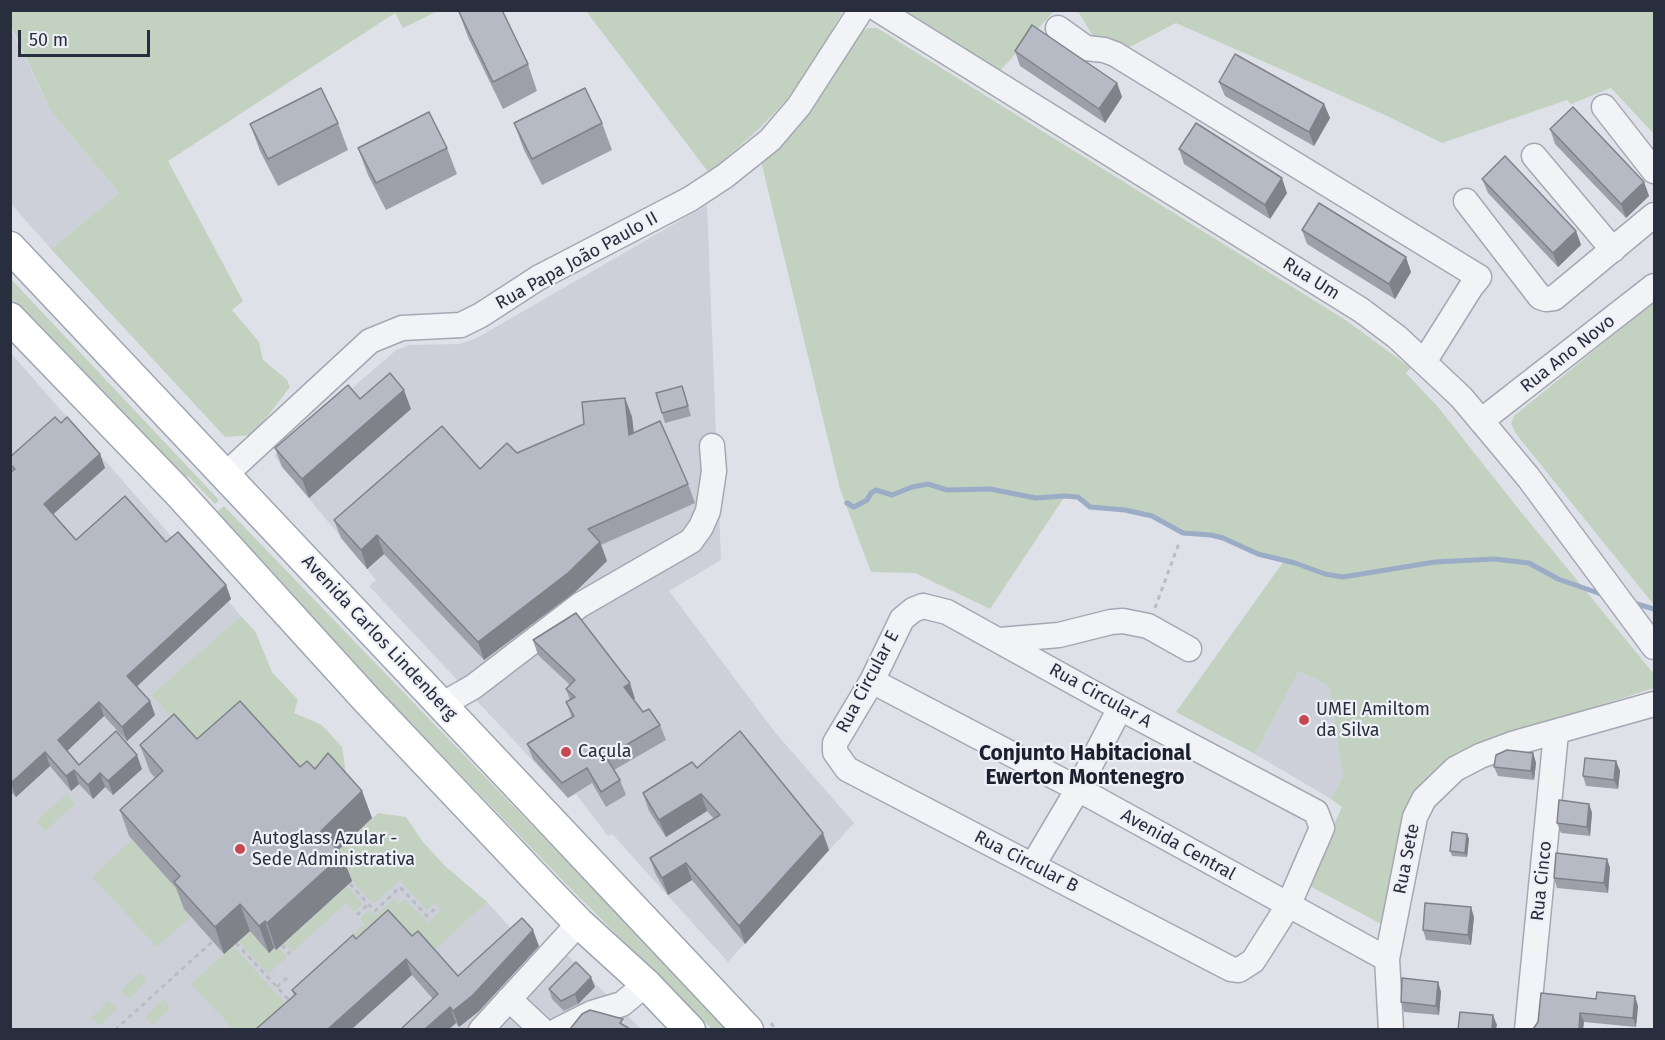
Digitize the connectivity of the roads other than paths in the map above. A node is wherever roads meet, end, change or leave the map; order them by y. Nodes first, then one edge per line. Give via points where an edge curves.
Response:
1 (861, 10) edge
2 (879, 10) edge
3 (1058, 28) dead end
4 (1604, 107) dead end
5 (1534, 156) dead end
6 (1654, 171) edge
7 (1466, 201) dead end
8 (1654, 215) edge
9 (10, 247) edge
10 (1613, 250) junction
11 (1508, 256) junction
12 (1479, 277) junction
13 (1654, 286) edge
14 (12, 321) edge
15 (1424, 362) junction
16 (1481, 421) junction
17 (712, 446) dead end
18 (225, 475) junction
19 (931, 607) joint
20 (1000, 640) junction
21 (1654, 647) edge
22 (1189, 649) dead end
23 (872, 681) junction
24 (1654, 704) edge
25 (441, 705) junction
26 (1120, 708) junction
27 (1556, 733) junction
28 (835, 743) joint
29 (1078, 789) junction
30 (1033, 865) junction
31 (1288, 906) junction
32 (579, 923) junction
33 (1388, 959) junction
34 (646, 984) junction
35 (509, 999) junction
36 (481, 1029) edge
37 (542, 1029) edge
38 (558, 1029) edge
39 (690, 1029) edge
40 (748, 1029) edge
41 (1391, 1029) edge
42 (1527, 1029) edge

1 - 18 street, Rua Papa João Paulo II via 799,106 770,140 725,176 690,199 538,278 461,325 402,328 370,341
2 - 15 street, Rua Um via 1361,309
3 - 12 street via 1086,48 1115,54
4 - 6 street
5 - 10 street
7 - 11 street
8 - 10 street
9 - 18 main road, Avenida Carlos Lindenberg
10 - 11 street via 1554,298 1546,299 1540,297
11 - 12 street
12 - 15 street
13 - 16 street, Rua Ano Novo
14 - 32 main road via 176,490 367,700
15 - 16 street, Rua Um
16 - 21 street, Rua Um via 1528,477
17 - 25 street via 714,471 708,511 691,541 580,605 472,687
18 - 25 main road, Avenida Carlos Lindenberg
19 - 20 street, Rua Circular A
19 - 23 street, Rua Circular E via 922,606 902,619
20 - 22 street via 1059,635 1111,622 1134,622
20 - 26 street, Rua Circular A
23 - 28 street, Rua Circular E
23 - 29 street, Avenida Central
24 - 27 street, Rua Sete
25 - 40 main road, Avenida Carlos Lindenberg
26 - 29 street
26 - 31 street, Rua Circular A via 1316,812 1322,828
27 - 33 street, Rua Sete via 1480,756 1455,769 1424,799 1415,817
27 - 42 street, Rua Cinco
28 - 30 street, Rua Circular B via 835,752 847,769
29 - 30 street
29 - 31 street, Avenida Central
30 - 31 street, Rua Circular B via 1231,969 1239,970 1253,961
31 - 33 street, Avenida Central
32 - 34 main road
32 - 35 street
33 - 41 street, Rua Sete
34 - 38 street via 622,1004
34 - 39 main road
35 - 36 street
35 - 37 street

